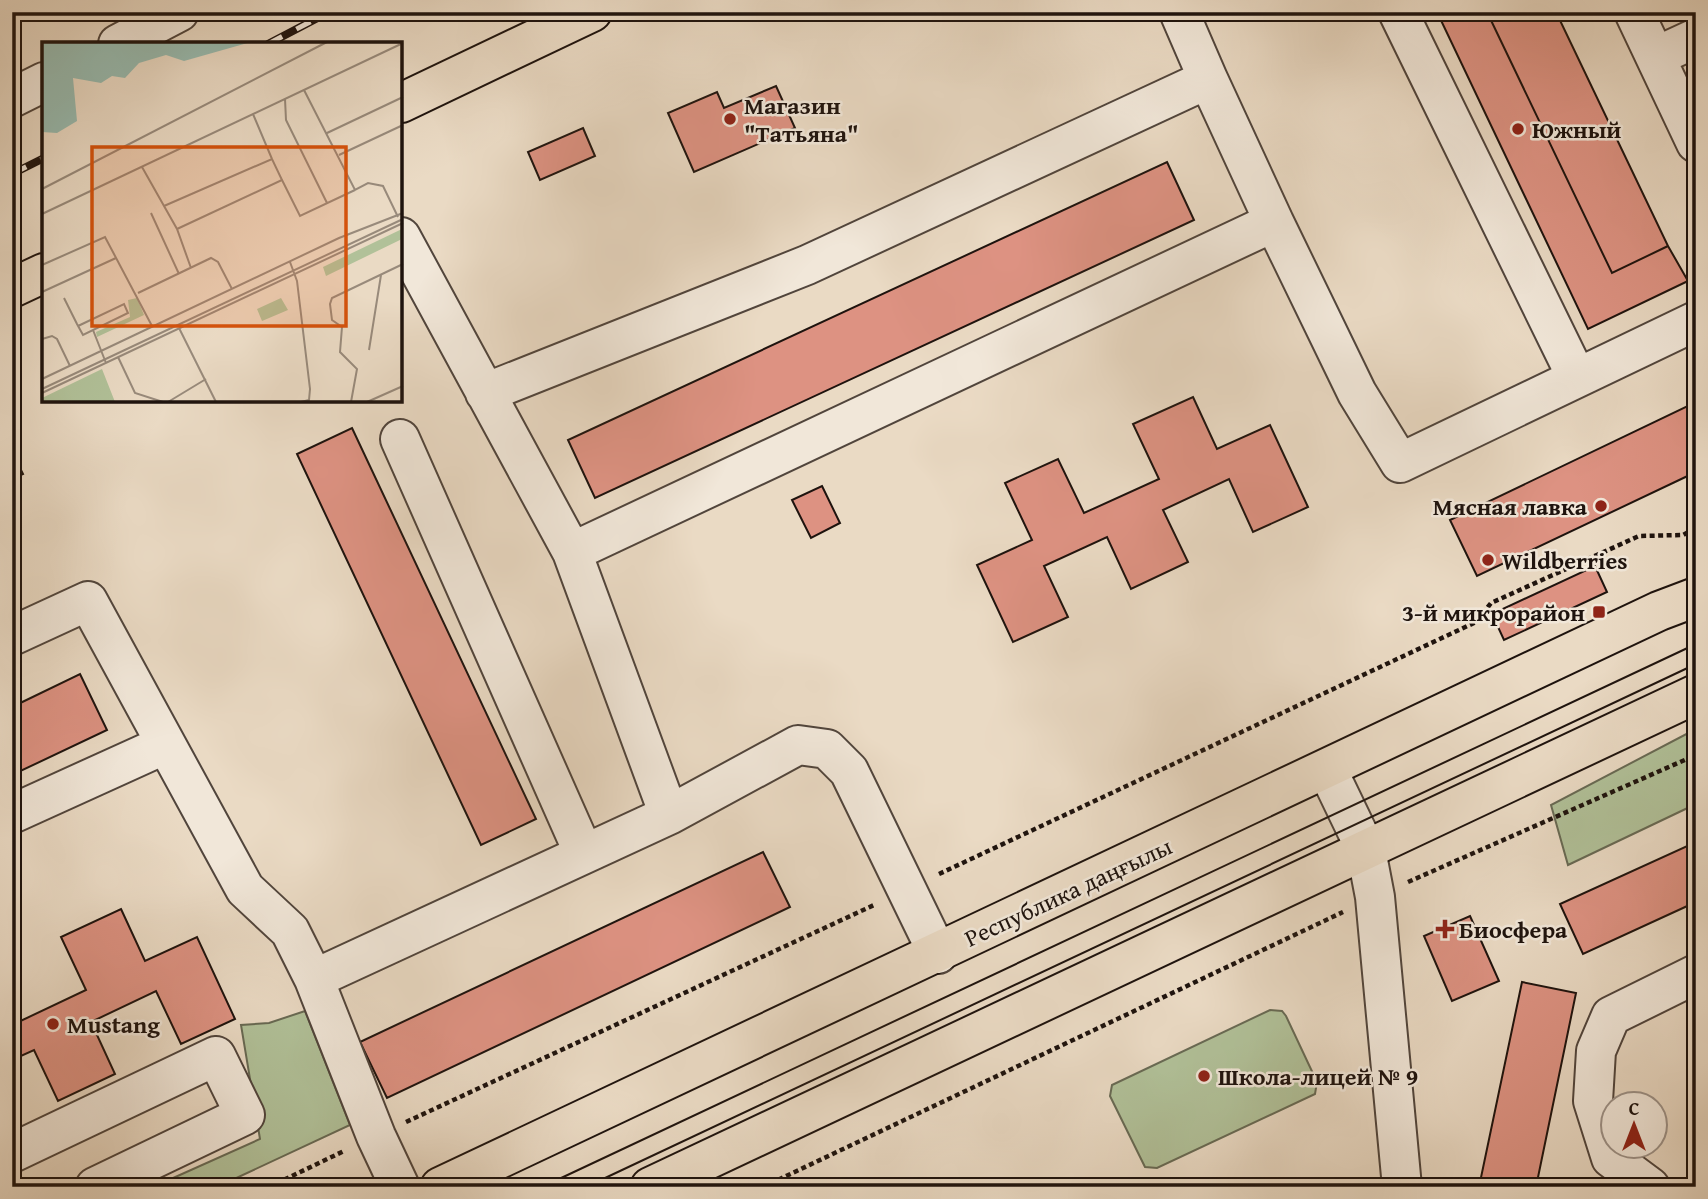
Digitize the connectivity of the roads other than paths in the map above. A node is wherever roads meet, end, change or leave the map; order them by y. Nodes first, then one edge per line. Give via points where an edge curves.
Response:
1 (179, 12) edge
2 (592, 12) edge
3 (1180, 12) edge
4 (1398, 12) edge
5 (1634, 12) edge
6 (1696, 38) edge
7 (122, 42) edge
8 (1657, 56) junction
9 (1208, 79) junction
10 (42, 83) edge
11 (12, 98) edge
12 (402, 103) edge
13 (1696, 143) edge
14 (1274, 222) junction
15 (402, 239) edge
16 (42, 273) edge
17 (12, 288) edge
18 (1696, 321) edge
19 (1577, 377) junction
20 (485, 393) junction
21 (400, 439) dead end
22 (572, 552) junction
23 (1696, 597) edge
24 (12, 636) edge
25 (1696, 694) edge
26 (164, 745) junction
27 (1328, 769) junction
28 (12, 814) edge
29 (669, 815) junction
30 (1366, 850) junction
31 (584, 854) junction
32 (938, 954) junction
33 (1696, 974) edge
34 (314, 979) junction
35 (12, 1153) edge
36 (95, 1187) edge
37 (400, 1187) edge
38 (440, 1187) edge
39 (650, 1187) edge
40 (1402, 1187) edge
41 (1650, 1187) edge

1 - 7 street
2 - 12 main road
3 - 9 street
4 - 19 street
5 - 8 street
6 - 8 street
8 - 13 street
9 - 14 street
9 - 20 street via 807,265
10 - 11 street
14 - 19 street via 1357,393 1400,463
14 - 22 street
15 - 20 street
16 - 17 main road
18 - 19 street
20 - 22 street
21 - 31 street
22 - 29 street
23 - 27 main road, Республика даңғылы
24 - 26 street via 88,601
25 - 30 main road
26 - 28 street
26 - 34 street via 245,889 290,931
27 - 30 street
27 - 32 main road, Республика даңғылы
29 - 31 street
29 - 32 street via 798,745 827,749 849,771
30 - 39 main road
30 - 40 street via 1375,897
31 - 34 street
32 - 38 main road, Республика даңғылы
33 - 41 street via 1611,1016 1596,1051 1593,1101 1611,1158
34 - 37 street
35 - 36 street via 216,1056 245,1115

